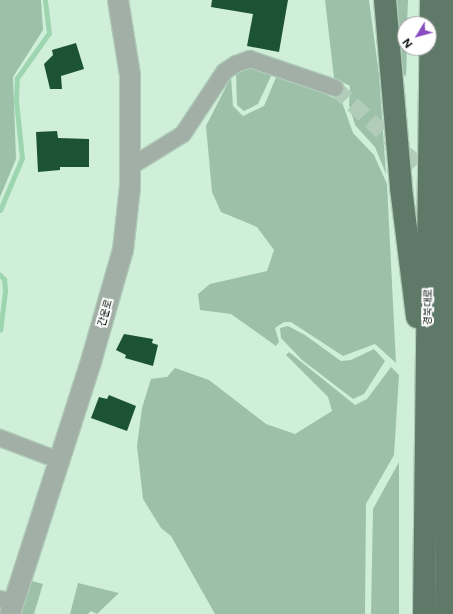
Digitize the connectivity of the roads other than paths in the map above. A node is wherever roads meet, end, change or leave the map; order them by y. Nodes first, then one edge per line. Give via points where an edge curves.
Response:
1 (118, 0) edge
2 (385, 0) edge
3 (431, 0) edge
4 (450, 0) edge
5 (335, 88) tunnel mouth
6 (130, 168) junction
7 (453, 217) edge
8 (448, 249) junction
9 (427, 395) junction
10 (0, 438) edge
11 (58, 460) junction
12 (8, 605) edge
13 (424, 614) edge
14 (446, 614) edge

1 - 6 street, 간운로 via 130,75
2 - 9 highway via 401,188
3 - 9 highway, 경북대로
4 - 8 highway, 경북대로
5 - 6 street via 250,59 236,64 224,72 183,134
6 - 11 street, 간운로 via 123,250 92,358
7 - 8 highway
8 - 14 highway, 경북대로
9 - 13 highway, 경북대로
10 - 11 street
11 - 12 street, 간운로

